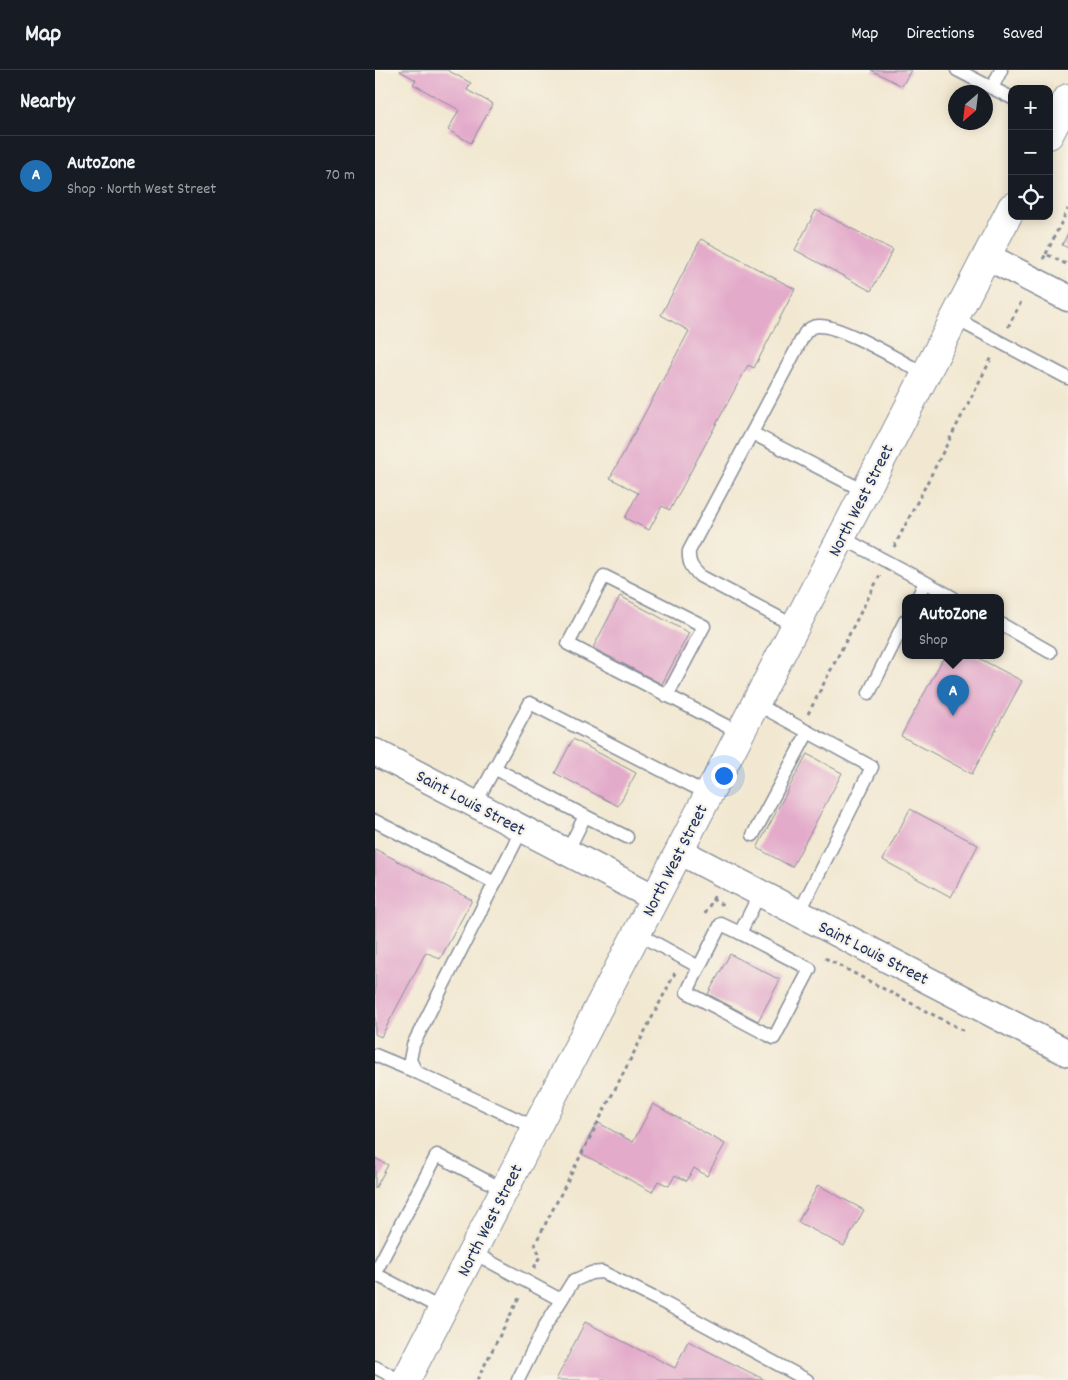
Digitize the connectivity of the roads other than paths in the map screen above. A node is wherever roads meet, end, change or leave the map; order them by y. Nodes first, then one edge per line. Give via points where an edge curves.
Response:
1 (957, 70) edge
2 (1001, 70) edge
3 (986, 85) edge
4 (993, 86) edge
5 (993, 88) edge
6 (1008, 96) edge
7 (1008, 215) edge
8 (987, 256) junction
9 (1068, 298) edge
10 (954, 318) junction
11 (925, 374) junction
12 (1068, 378) edge
13 (752, 433) junction
14 (864, 491) junction
15 (841, 537) junction
16 (925, 582) junction
17 (919, 594) edge
18 (947, 594) edge
19 (795, 626) junction
20 (1004, 626) edge
21 (902, 627) edge
22 (1051, 652) dead end
23 (869, 693) dead end
24 (667, 696) junction
25 (755, 703) junction
26 (808, 732) junction
27 (740, 733) junction
28 (375, 752) edge
29 (494, 768) junction
30 (708, 794) junction
31 (475, 804) junction
32 (585, 816) junction
33 (375, 821) edge
34 (522, 829) junction
35 (753, 835) dead end
36 (627, 837) dead end
37 (679, 851) junction
38 (567, 852) junction
39 (495, 883) junction
40 (760, 893) junction
41 (655, 898) junction
42 (799, 913) junction
43 (637, 933) junction
44 (740, 933) junction
45 (699, 967) junction
46 (1068, 1053) edge
47 (375, 1054) edge
48 (416, 1072) junction
49 (536, 1128) junction
50 (504, 1190) junction
51 (472, 1252) junction
52 (375, 1273) edge
53 (561, 1300) junction
54 (442, 1309) junction
55 (375, 1367) edge
56 (399, 1380) edge
57 (406, 1380) edge
58 (518, 1380) edge
59 (807, 1380) edge

1 - 3 lane
2 - 4 lane
5 - 6 lane
7 - 8 main road, North West Street
8 - 9 street
8 - 10 main road, North West Street
10 - 11 main road, North West Street
10 - 12 lane
11 - 13 lane via 832,328 809,328
11 - 14 main road, North West Street
13 - 14 lane
13 - 19 lane via 689,551 688,560 704,579
14 - 15 main road, North West Street
15 - 16 lane
15 - 19 main road, North West Street
16 - 17 lane
16 - 18 lane
19 - 25 main road, North West Street
20 - 22 lane
21 - 23 lane
24 - 24 lane via 567,644 604,576 704,626
24 - 27 lane
25 - 26 lane
25 - 27 main road, North West Street
26 - 35 lane
26 - 42 lane via 872,767
27 - 30 main road, North West Street
28 - 31 street, Saint Louis Street
29 - 30 lane via 529,703
29 - 31 lane
29 - 32 lane
30 - 37 main road, North West Street
31 - 34 street, Saint Louis Street
32 - 36 lane
32 - 38 lane
33 - 39 lane
34 - 38 street, Saint Louis Street
34 - 39 lane
37 - 40 street, Saint Louis Street
37 - 41 main road, North West Street
38 - 41 street, Saint Louis Street
39 - 48 lane via 413,1045 410,1060
40 - 42 street, Saint Louis Street
40 - 44 lane
41 - 43 main road, North West Street
42 - 46 street, Saint Louis Street
43 - 45 lane
43 - 49 main road, North West Street
44 - 45 lane via 721,924
44 - 45 lane via 810,969 774,1038 687,992
47 - 48 lane
48 - 49 lane
49 - 50 main road, North West Street
50 - 51 main road, North West Street
50 - 52 lane via 437,1155
51 - 53 lane
51 - 54 main road, North West Street
52 - 54 lane
53 - 58 lane
53 - 59 lane via 573,1281 602,1272
54 - 57 main road, North West Street
55 - 56 lane

